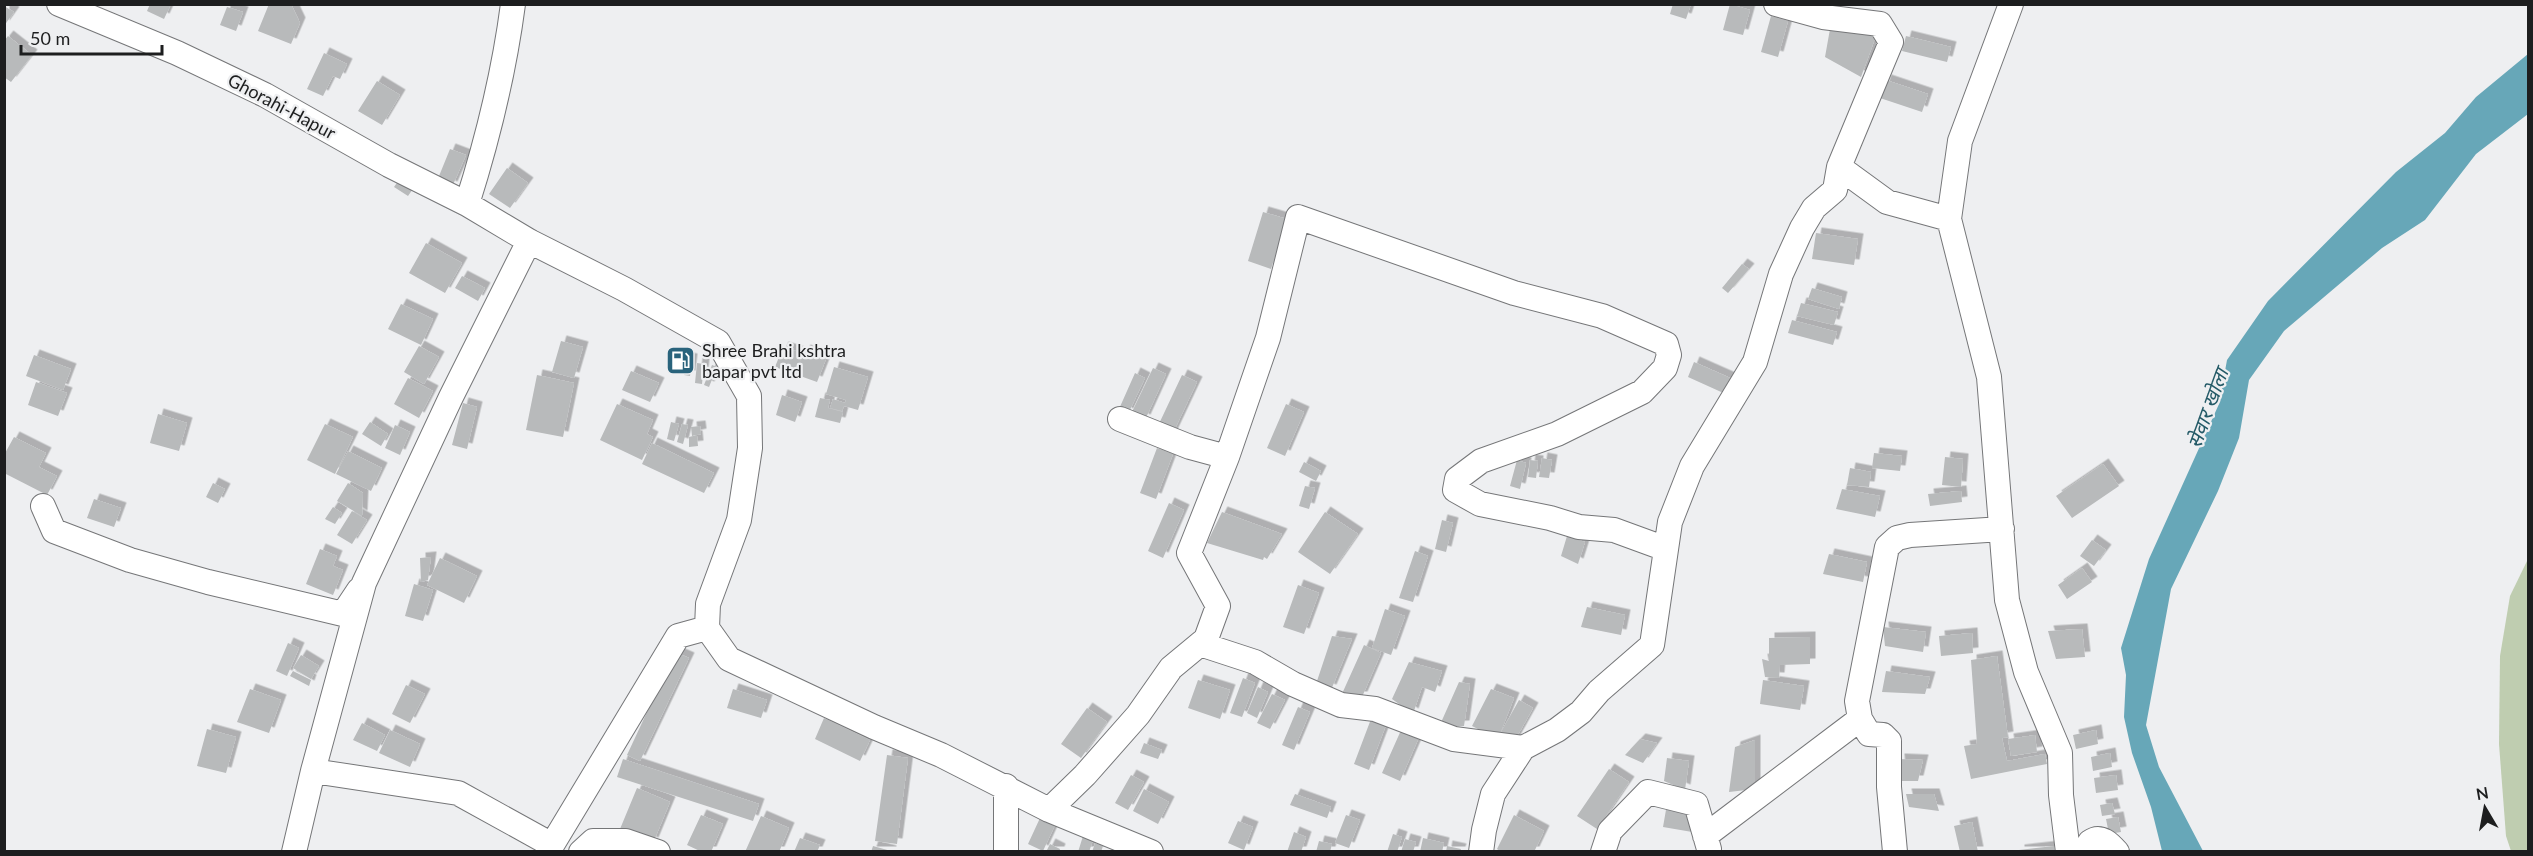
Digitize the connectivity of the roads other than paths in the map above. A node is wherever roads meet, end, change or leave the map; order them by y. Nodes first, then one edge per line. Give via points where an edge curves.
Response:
1 (59, 4) edge
2 (513, 4) edge
3 (1776, 4) edge
4 (2011, 4) edge
5 (1839, 167) junction
6 (467, 204) junction
7 (1949, 219) junction
8 (529, 242) junction
9 (1120, 419) dead end
10 (1227, 457) junction
11 (43, 507) dead end
12 (2002, 529) junction
13 (1666, 549) junction
14 (364, 583) junction
15 (707, 628) junction
16 (1200, 644) junction
17 (1860, 719) junction
18 (1523, 748) junction
19 (313, 771) junction
20 (1006, 786) junction
21 (1049, 810) junction
22 (1707, 844) edge
23 (294, 852) edge
24 (580, 852) edge
25 (658, 852) edge
26 (1006, 852) edge
27 (1151, 852) edge
28 (1481, 852) edge
29 (1603, 852) edge
30 (1895, 852) edge
31 (2068, 852) edge
32 (2084, 852) edge
33 (2117, 852) edge

1 - 6 street, Ghorahi-Hapur via 265,95
2 - 6 street via 507,54 490,130
3 - 5 street via 1823,17 1880,24 1892,42
4 - 7 street via 1960,141
5 - 7 street via 1887,202
5 - 13 street via 1835,190 1814,208 1781,274 1755,362 1692,466 1670,522
6 - 8 street, Ghorahi-Hapur
7 - 12 street via 1989,378
8 - 14 street
8 - 15 street, Ghorahi-Hapur via 718,342 749,396 750,448 739,520 708,604
9 - 10 street
10 - 13 street via 1268,338 1298,217 1514,293 1602,316 1666,344 1670,356 1665,368 1642,392 1557,434 1480,461 1457,479 1455,490 1480,504 1579,527 1614,530
10 - 16 street via 1189,553 1218,606 1206,639
11 - 14 street via 54,531 130,560 343,614
12 - 17 street via 1910,535 1897,538 1887,547 1857,700
12 - 31 street via 2007,600 2026,672 2060,753
13 - 18 street via 1652,645 1581,712
14 - 19 street
15 - 19 street via 678,636 552,845 458,793
15 - 20 street via 729,659
16 - 18 street via 1255,662 1341,705 1376,709 1454,739
16 - 21 street via 1171,668 1138,715
17 - 22 street
17 - 30 street via 1869,734 1883,735 1889,741
18 - 28 street via 1493,794
19 - 23 street
20 - 21 street
20 - 26 street
21 - 27 street
22 - 29 street via 1696,804 1648,792 1610,831
24 - 25 street via 593,841 626,841
32 - 33 street via 2090,842 2100,839

